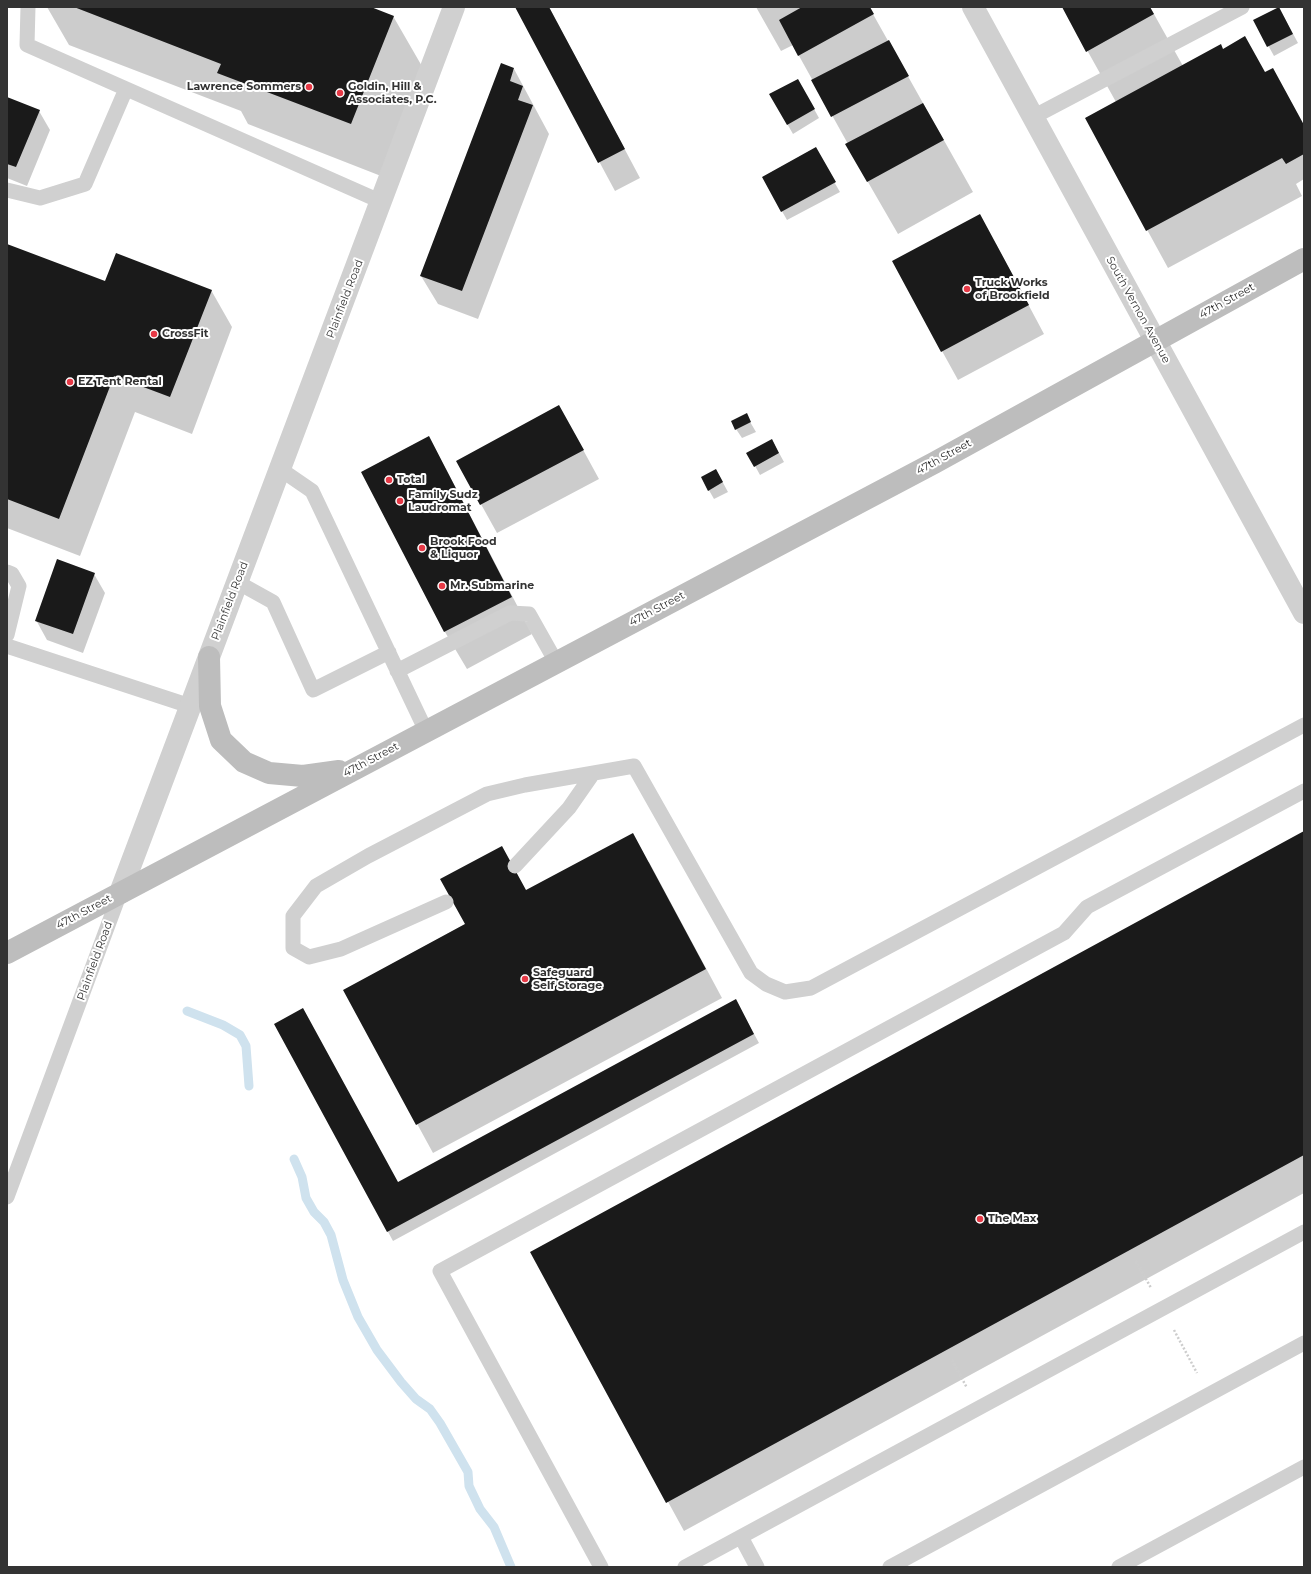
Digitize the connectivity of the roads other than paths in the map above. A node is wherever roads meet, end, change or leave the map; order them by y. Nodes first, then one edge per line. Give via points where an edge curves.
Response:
1 (28, 7) edge
2 (454, 7) edge
3 (974, 7) edge
4 (1242, 7) edge
5 (126, 89) junction
6 (1033, 117) junction
7 (7, 190) edge
8 (382, 202) junction
9 (1304, 259) edge
10 (1155, 341) junction
11 (280, 469) junction
12 (7, 572) edge
13 (237, 582) junction
14 (1303, 608) edge
15 (7, 635) edge
16 (7, 646) edge
17 (389, 652) junction
18 (208, 657) junction
19 (556, 662) junction
20 (398, 671) junction
21 (190, 706) junction
22 (1304, 725) edge
23 (426, 731) junction
24 (356, 768) junction
25 (592, 775) junction
26 (1304, 791) edge
27 (515, 866) dead end
28 (120, 893) junction
29 (446, 902) dead end
30 (7, 953) edge
31 (7, 1196) edge
32 (1304, 1232) edge
33 (1304, 1343) edge
34 (1304, 1467) edge
35 (741, 1537) junction
36 (601, 1567) edge
37 (685, 1567) edge
38 (758, 1567) edge
39 (890, 1567) edge
40 (1120, 1567) edge

1 - 5 lane via 27,45
2 - 8 street, Plainfield Road
3 - 6 street, South Vernon Avenue
4 - 6 lane
5 - 7 lane via 85,184 40,198
5 - 8 lane
6 - 10 street, South Vernon Avenue
8 - 11 street, Plainfield Road
9 - 10 main road, 47th Street
10 - 14 street, South Vernon Avenue
10 - 19 main road, 47th Street via 934,463
11 - 13 street, Plainfield Road
11 - 17 lane via 312,491
12 - 15 lane via 12,574 19,586
13 - 17 lane via 273,602 312,690
13 - 18 street, Plainfield Road
16 - 21 lane
17 - 20 lane
18 - 21 street, Plainfield Road
18 - 24 main road via 210,706 221,740 244,762 269,773 303,776
19 - 20 lane via 529,614 510,613
19 - 23 main road, 47th Street
20 - 23 lane
21 - 28 street, Plainfield Road
22 - 25 lane via 811,988 785,992 766,984 751,973 634,766
23 - 24 main road, 47th Street
24 - 28 main road, 47th Street
25 - 27 lane via 569,808
25 - 29 lane via 525,785 487,794 316,886 293,916 293,948 309,958 341,949
26 - 36 lane via 1087,907 1064,933 440,1271
28 - 30 main road, 47th Street
28 - 31 lane, Plainfield Road
32 - 35 lane
33 - 39 lane
34 - 40 lane
35 - 37 lane
35 - 38 lane

